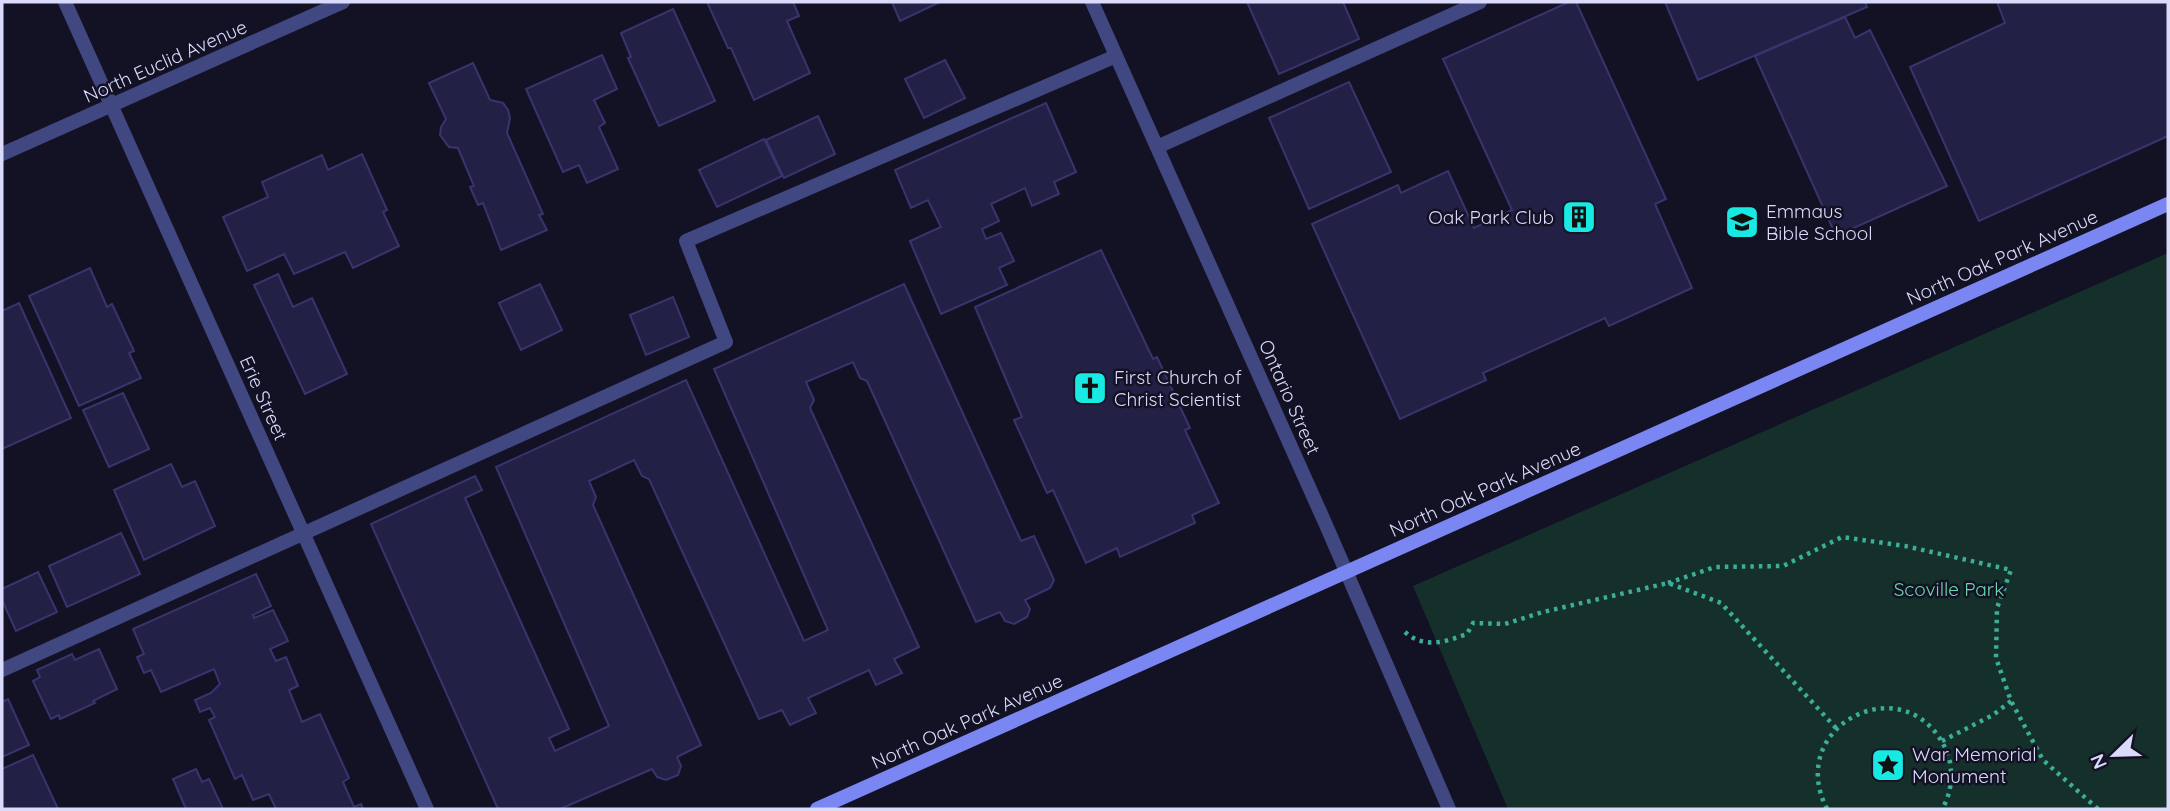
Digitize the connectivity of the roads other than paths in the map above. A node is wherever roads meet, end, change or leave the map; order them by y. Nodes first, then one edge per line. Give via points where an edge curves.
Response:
1 (65, 2) edge
2 (343, 2) edge
3 (1092, 2) edge
4 (1480, 2) edge
5 (1116, 55) junction
6 (112, 105) junction
7 (1157, 147) junction
8 (2, 154) edge
9 (2168, 204) edge
10 (303, 534) junction
11 (1347, 572) junction
12 (2, 670) edge
13 (427, 809) edge
14 (817, 809) edge
15 (1449, 809) edge

1 - 6 street, Erie Street
2 - 6 street, North Euclid Avenue
3 - 5 street, Ontario Street
4 - 7 street
5 - 7 street, Ontario Street
5 - 10 street via 686,241 726,342
6 - 8 street, North Euclid Avenue
6 - 10 street, Erie Street
7 - 11 street, Ontario Street
9 - 11 street, North Oak Park Avenue
10 - 12 street
10 - 13 street, Erie Street
11 - 14 street, North Oak Park Avenue
11 - 15 street, Ontario Street

